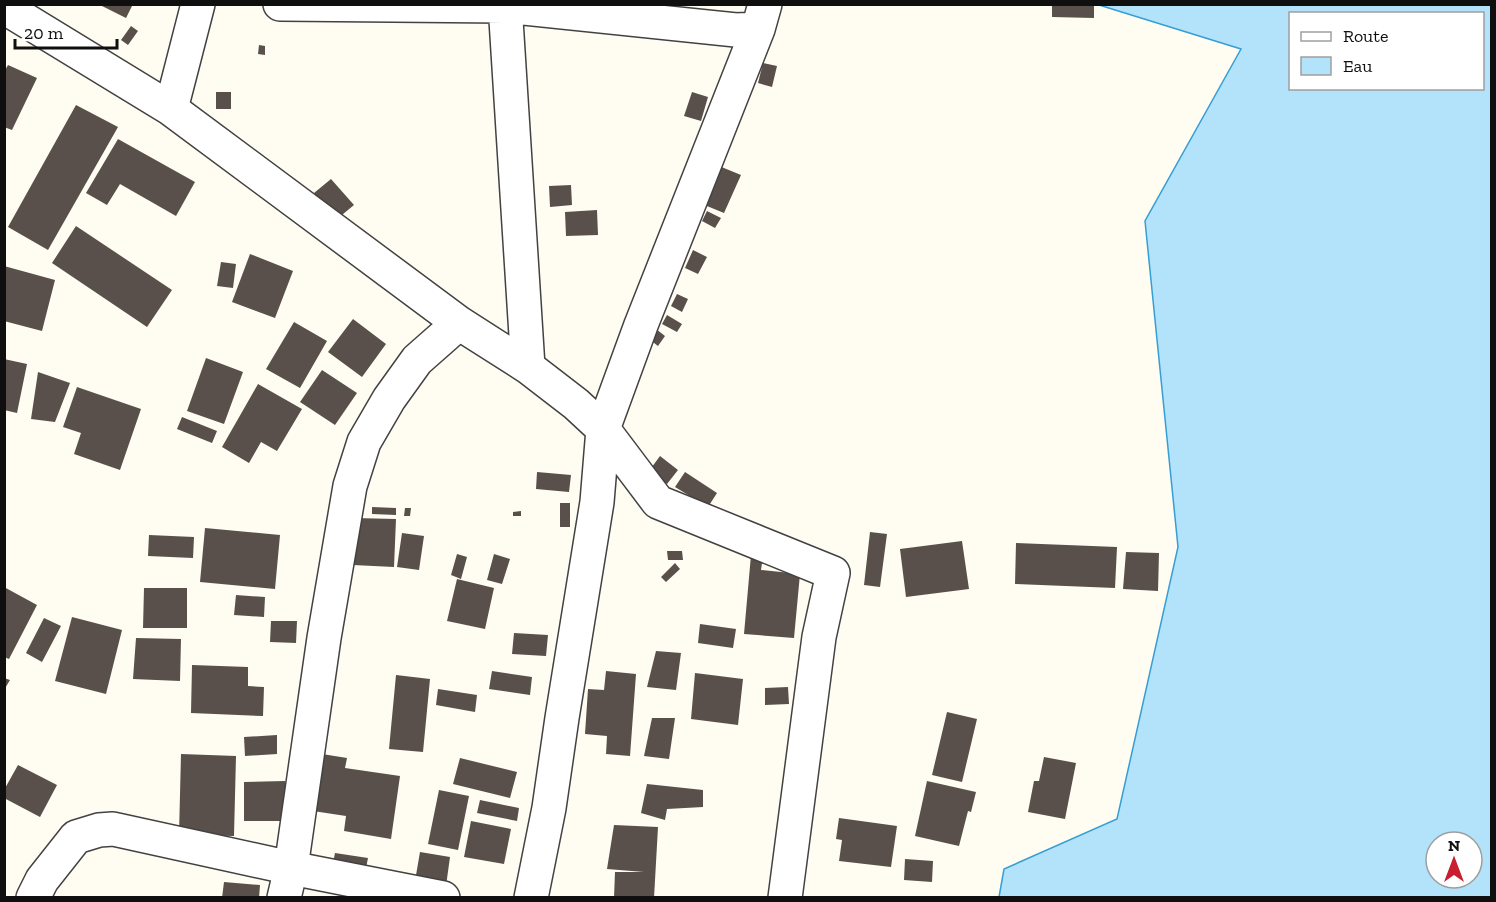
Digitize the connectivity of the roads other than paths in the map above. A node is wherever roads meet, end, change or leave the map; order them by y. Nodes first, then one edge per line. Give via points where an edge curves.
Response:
1 (198, 4) edge
2 (280, 4) edge
3 (505, 5) edge
4 (4, 7) edge
5 (761, 17) edge
6 (171, 110) junction
7 (459, 323) junction
8 (528, 367) junction
9 (603, 429) junction
10 (287, 883) edge
11 (33, 897) edge
12 (444, 897) edge
13 (531, 897) edge
14 (785, 897) edge

1 - 6 street
2 - 3 street
3 - 5 street via 736,30
3 - 8 street
4 - 6 street
5 - 9 street
6 - 7 street
7 - 8 street
7 - 10 street via 417,360 389,399 364,442 350,486
8 - 9 street
9 - 13 street via 595,514 549,808
9 - 14 street via 658,502 833,573 819,637
10 - 11 street via 113,828 76,837
10 - 12 street

